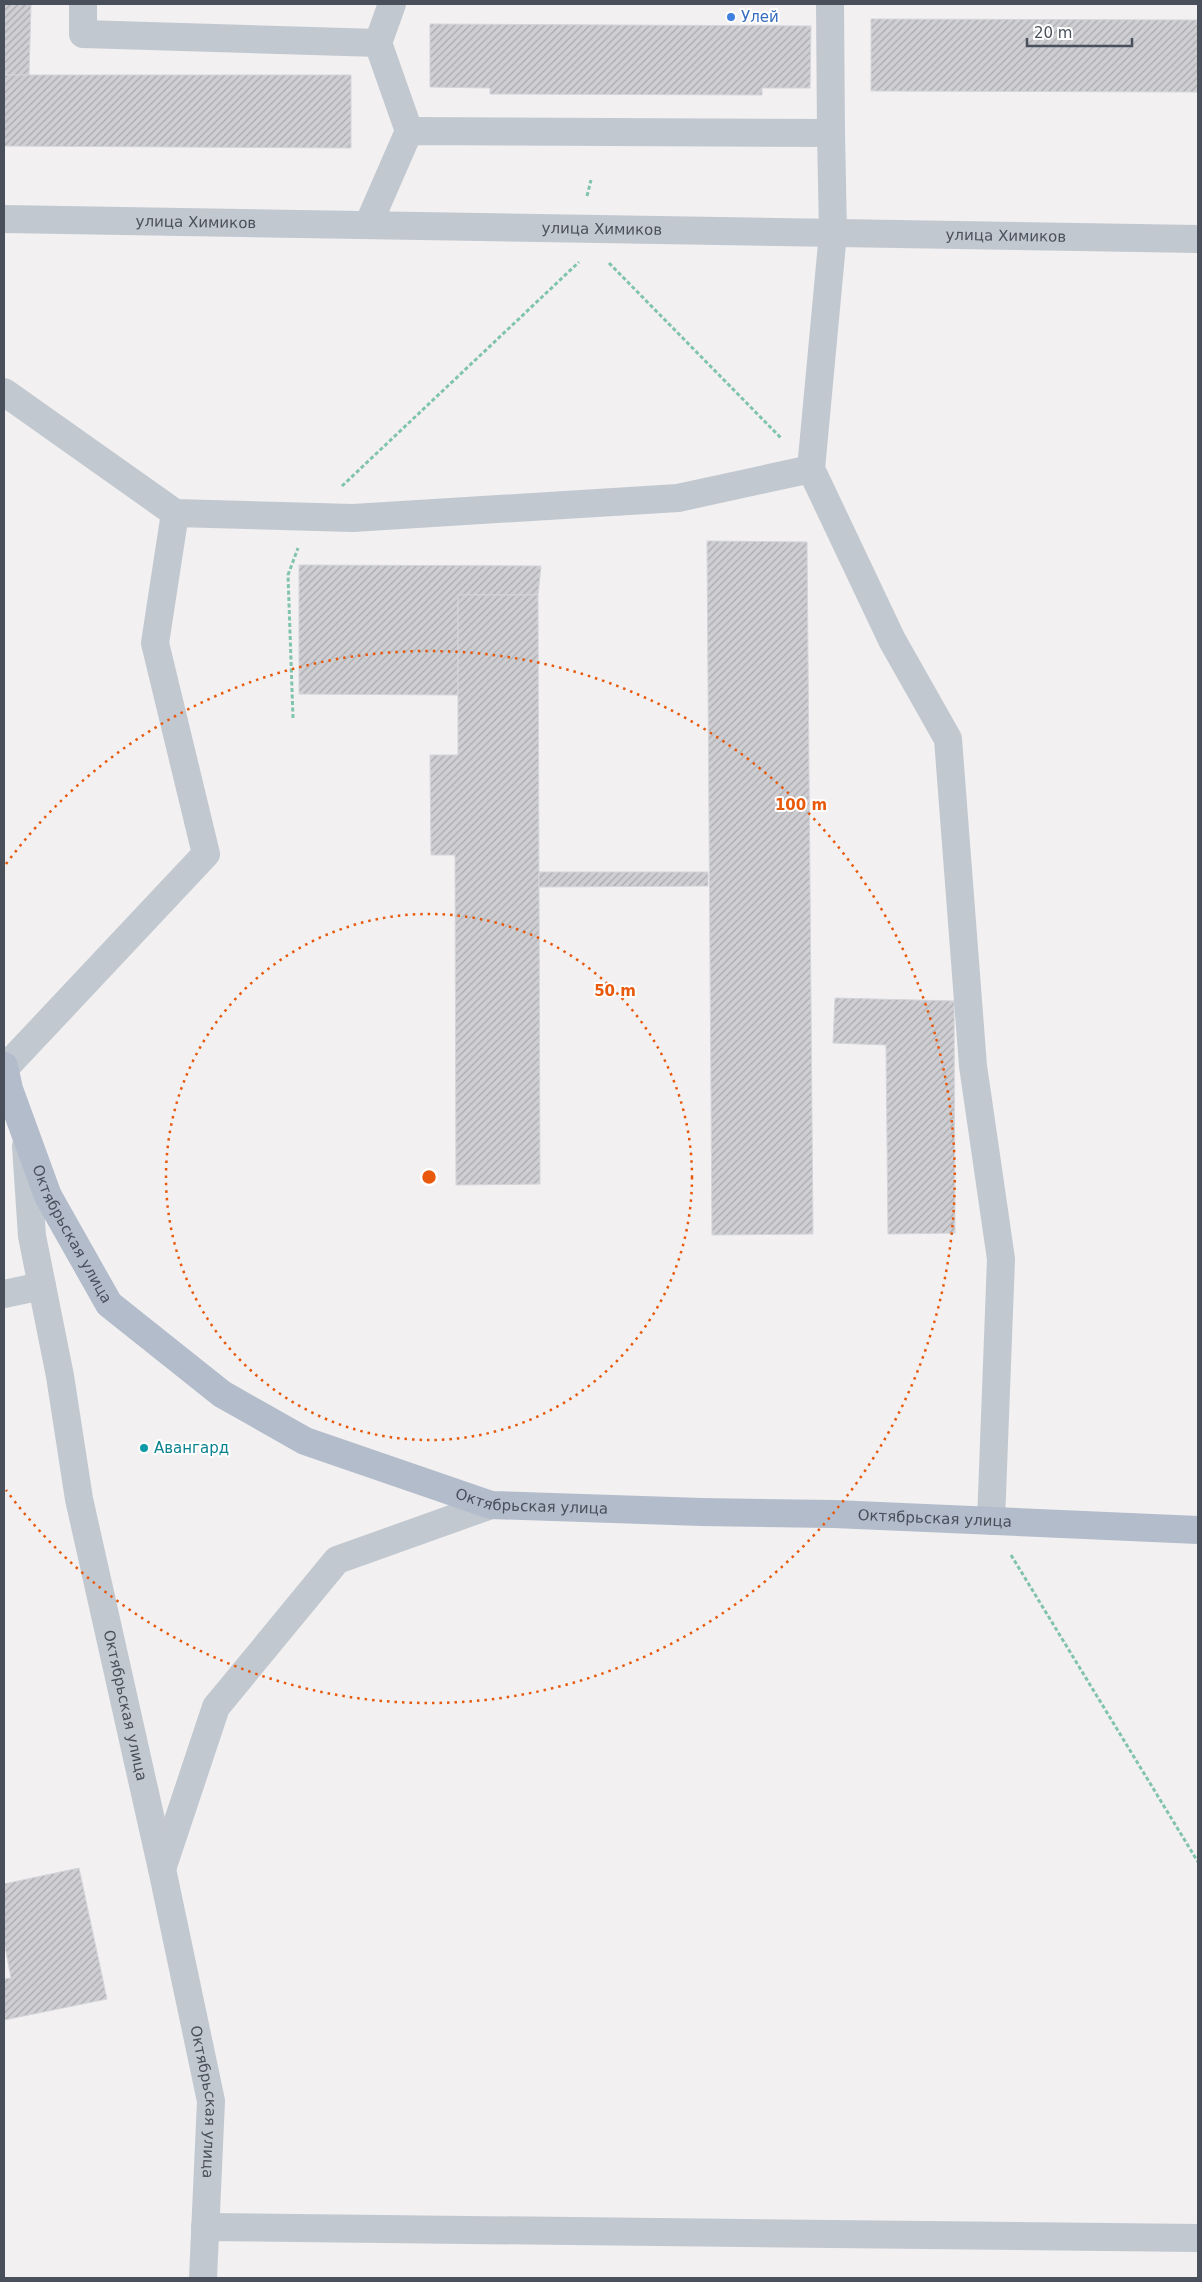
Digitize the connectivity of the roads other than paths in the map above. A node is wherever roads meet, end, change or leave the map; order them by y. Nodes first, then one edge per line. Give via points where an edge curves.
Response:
1 (83, 4) edge
2 (392, 4) edge
3 (830, 4) edge
4 (378, 43) junction
5 (409, 131) junction
6 (831, 133) junction
7 (4, 219) edge
8 (368, 226) junction
9 (833, 233) junction
10 (1198, 239) edge
11 (4, 392) edge
12 (811, 469) junction
13 (175, 513) junction
14 (4, 1068) edge
15 (25, 1132) junction
16 (42, 1286) junction
17 (4, 1294) edge
18 (491, 1505) junction
19 (990, 1521) junction
20 (1198, 1530) edge
21 (162, 1868) junction
22 (205, 2227) junction
23 (1198, 2238) edge
24 (203, 2278) edge

1 - 4 street via 83,34
2 - 4 street
3 - 6 street
4 - 5 street
5 - 6 street
5 - 8 street
6 - 9 street
7 - 8 street, улица Химиков
8 - 9 street, улица Химиков
9 - 10 street, улица Химиков
9 - 12 street
11 - 13 street
12 - 13 street via 678,498 353,518
12 - 19 street via 892,640 948,739 973,1066 1001,1259
13 - 14 street via 155,643 206,854
14 - 15 main road, Октябрьская улица
15 - 16 street, Октябрьская улица via 32,1236
15 - 18 main road, Октябрьская улица via 48,1196 109,1304 222,1394 305,1441
16 - 17 street
16 - 21 street, Октябрьская улица via 80,1499
18 - 19 main road, Октябрьская улица
18 - 21 street via 337,1560 216,1707
19 - 20 main road, Октябрьская улица
21 - 22 street, Октябрьская улица via 211,2101
22 - 23 street
22 - 24 street, Октябрьская улица

